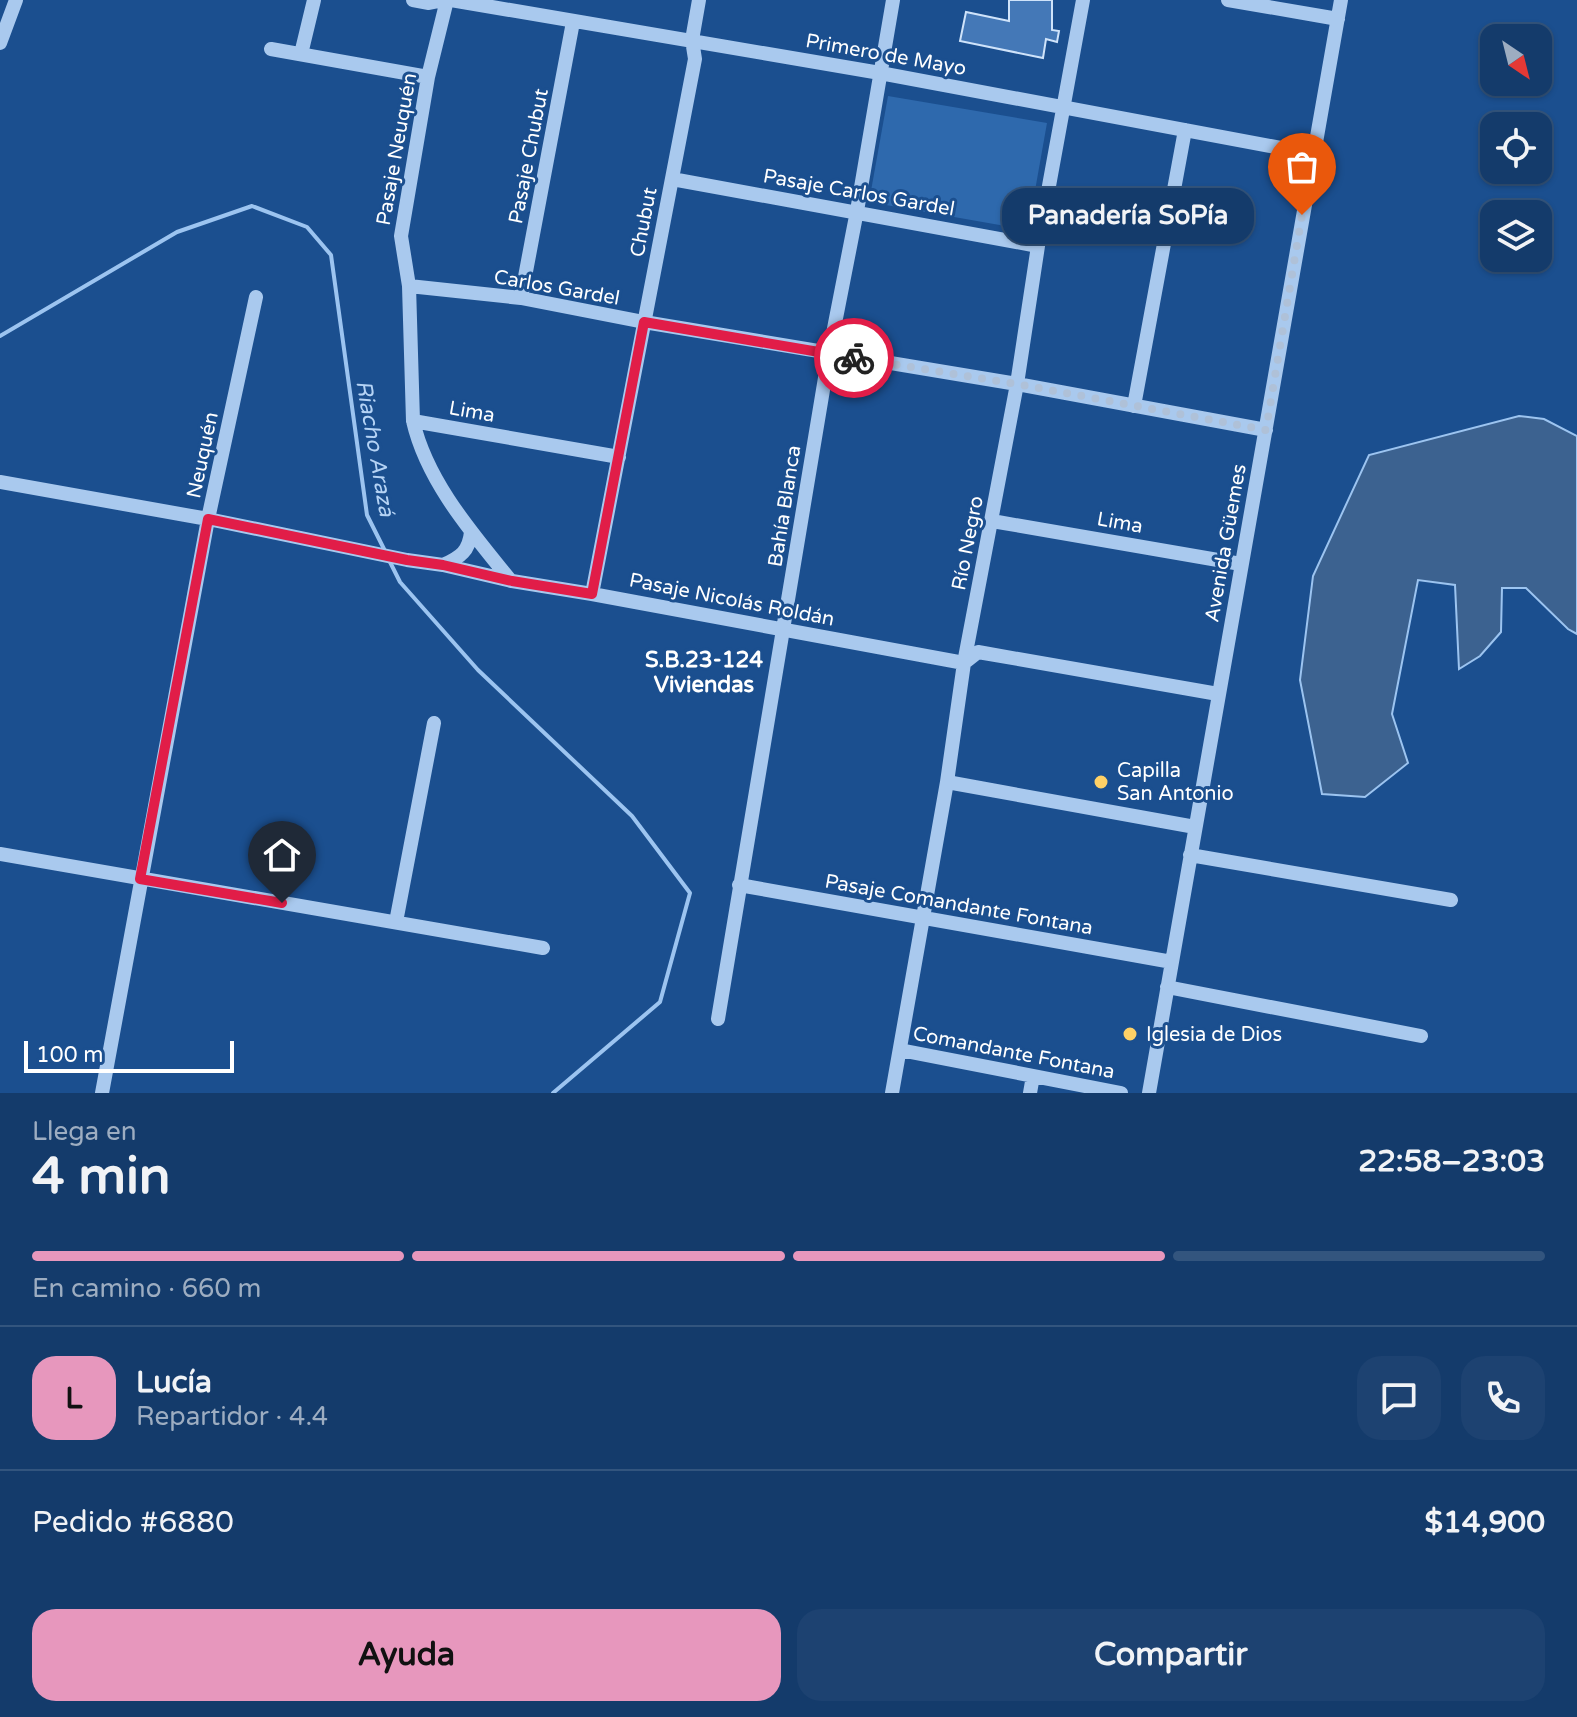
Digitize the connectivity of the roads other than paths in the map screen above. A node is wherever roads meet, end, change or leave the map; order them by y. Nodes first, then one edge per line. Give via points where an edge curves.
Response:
1 (16, 0) edge
2 (314, 0) edge
3 (413, 0) edge
4 (447, 0) edge
5 (699, 0) edge
6 (893, 0) edge
7 (1083, 0) edge
8 (1228, 0) edge
9 (1341, 0) edge
10 (1338, 19) junction
11 (573, 22) junction
12 (692, 40) junction
13 (0, 43) edge
14 (271, 49) dead end
15 (301, 54) junction
16 (880, 73) junction
17 (428, 77) junction
18 (1063, 106) junction
19 (1185, 130) junction
20 (1313, 154) junction
21 (672, 179) junction
22 (857, 211) junction
23 (1038, 246) junction
24 (409, 286) junction
25 (256, 297) dead end
26 (521, 298) junction
27 (644, 322) junction
28 (829, 354) junction
29 (1017, 384) junction
30 (1134, 406) junction
31 (413, 421) junction
32 (1266, 430) junction
33 (619, 457) junction
34 (0, 482) edge
35 (208, 519) junction
36 (992, 521) junction
37 (471, 532) junction
38 (1241, 564) junction
39 (443, 565) junction
40 (512, 581) junction
41 (592, 594) junction
42 (785, 629) junction
43 (964, 663) junction
44 (1218, 694) junction
45 (434, 723) dead end
46 (947, 782) junction
47 (1195, 827) junction
48 (0, 854) edge
49 (1190, 855) junction
50 (140, 879) junction
51 (739, 885) junction
52 (1451, 900) dead end
53 (921, 917) junction
54 (396, 922) junction
55 (543, 948) dead end
56 (1172, 962) junction
57 (1167, 987) junction
58 (718, 1019) dead end
59 (1421, 1036) dead end
60 (900, 1050) junction
61 (1033, 1076) junction
62 (102, 1093) edge
63 (892, 1093) edge
64 (1030, 1093) edge
65 (1121, 1093) edge
66 (1149, 1093) edge

1 - 13 street
2 - 15 street
3 - 4 street, Primero de Mayo
4 - 11 street, Primero de Mayo
4 - 17 street, Pasaje Neuquén
5 - 12 street, Chubut
6 - 16 street, Bahía Blanca
7 - 18 street, Río Negro
8 - 10 street
9 - 10 street, Avenida Güemes
10 - 20 street, Avenida Güemes
11 - 12 street, Primero de Mayo
11 - 26 street, Pasaje Chubut
12 - 16 street, Primero de Mayo
12 - 21 street, Chubut via 695,59
14 - 15 street
15 - 17 street
16 - 18 street, Primero de Mayo
16 - 22 street, Bahía Blanca
17 - 24 street, Pasaje Neuquén via 401,236
18 - 19 street, Primero de Mayo
18 - 23 street, Río Negro
19 - 20 street, Primero de Mayo
19 - 30 street
20 - 32 street, Avenida Güemes
21 - 22 street, Pasaje Carlos Gardel
21 - 27 street, Chubut
22 - 23 street, Pasaje Carlos Gardel
22 - 28 street, Bahía Blanca
23 - 29 street, Río Negro
24 - 26 street, Carlos Gardel
24 - 31 street, Pasaje Neuquén
25 - 35 street, Neuquén
26 - 27 street, Carlos Gardel
27 - 28 street, Carlos Gardel
27 - 33 street, Chubut
28 - 29 street, Carlos Gardel
28 - 42 street, Bahía Blanca
29 - 30 street, Carlos Gardel
29 - 36 street, Río Negro
30 - 32 street, Carlos Gardel
31 - 33 street, Lima
31 - 37 street, Pasaje Neuquén via 429,466
32 - 38 street, Avenida Güemes
33 - 41 street, Chubut
34 - 35 street, Pasaje Nicolás Roldán
35 - 39 street, Pasaje Nicolás Roldán
35 - 50 street, Neuquén
36 - 38 street, Lima
36 - 43 street, Río Negro
37 - 39 street via 469,547
37 - 40 street, Pasaje Neuquén
38 - 44 street, Avenida Güemes
39 - 40 street, Pasaje Nicolás Roldán
40 - 41 street, Pasaje Nicolás Roldán
41 - 42 street, Pasaje Nicolás Roldán
42 - 43 street, Pasaje Nicolás Roldán
42 - 51 street, Bahía Blanca
43 - 44 street, Pasaje Nicolás Roldán via 978,652
43 - 46 street, Río Negro
44 - 47 street, Avenida Güemes
45 - 54 street
46 - 47 street
46 - 53 street, Río Negro
47 - 49 street, Avenida Güemes
48 - 50 street
49 - 52 street
49 - 56 street, Avenida Güemes
50 - 54 street
50 - 62 street, Neuquén
51 - 53 street, Pasaje Comandante Fontana
51 - 58 street, Bahía Blanca
53 - 56 street, Pasaje Comandante Fontana
53 - 60 street, Río Negro
54 - 55 street
56 - 57 street, Avenida Güemes
57 - 59 street
57 - 66 street, Avenida Güemes
60 - 61 street, Comandante Fontana
60 - 63 street, Río Negro
61 - 64 street
61 - 65 street, Comandante Fontana

